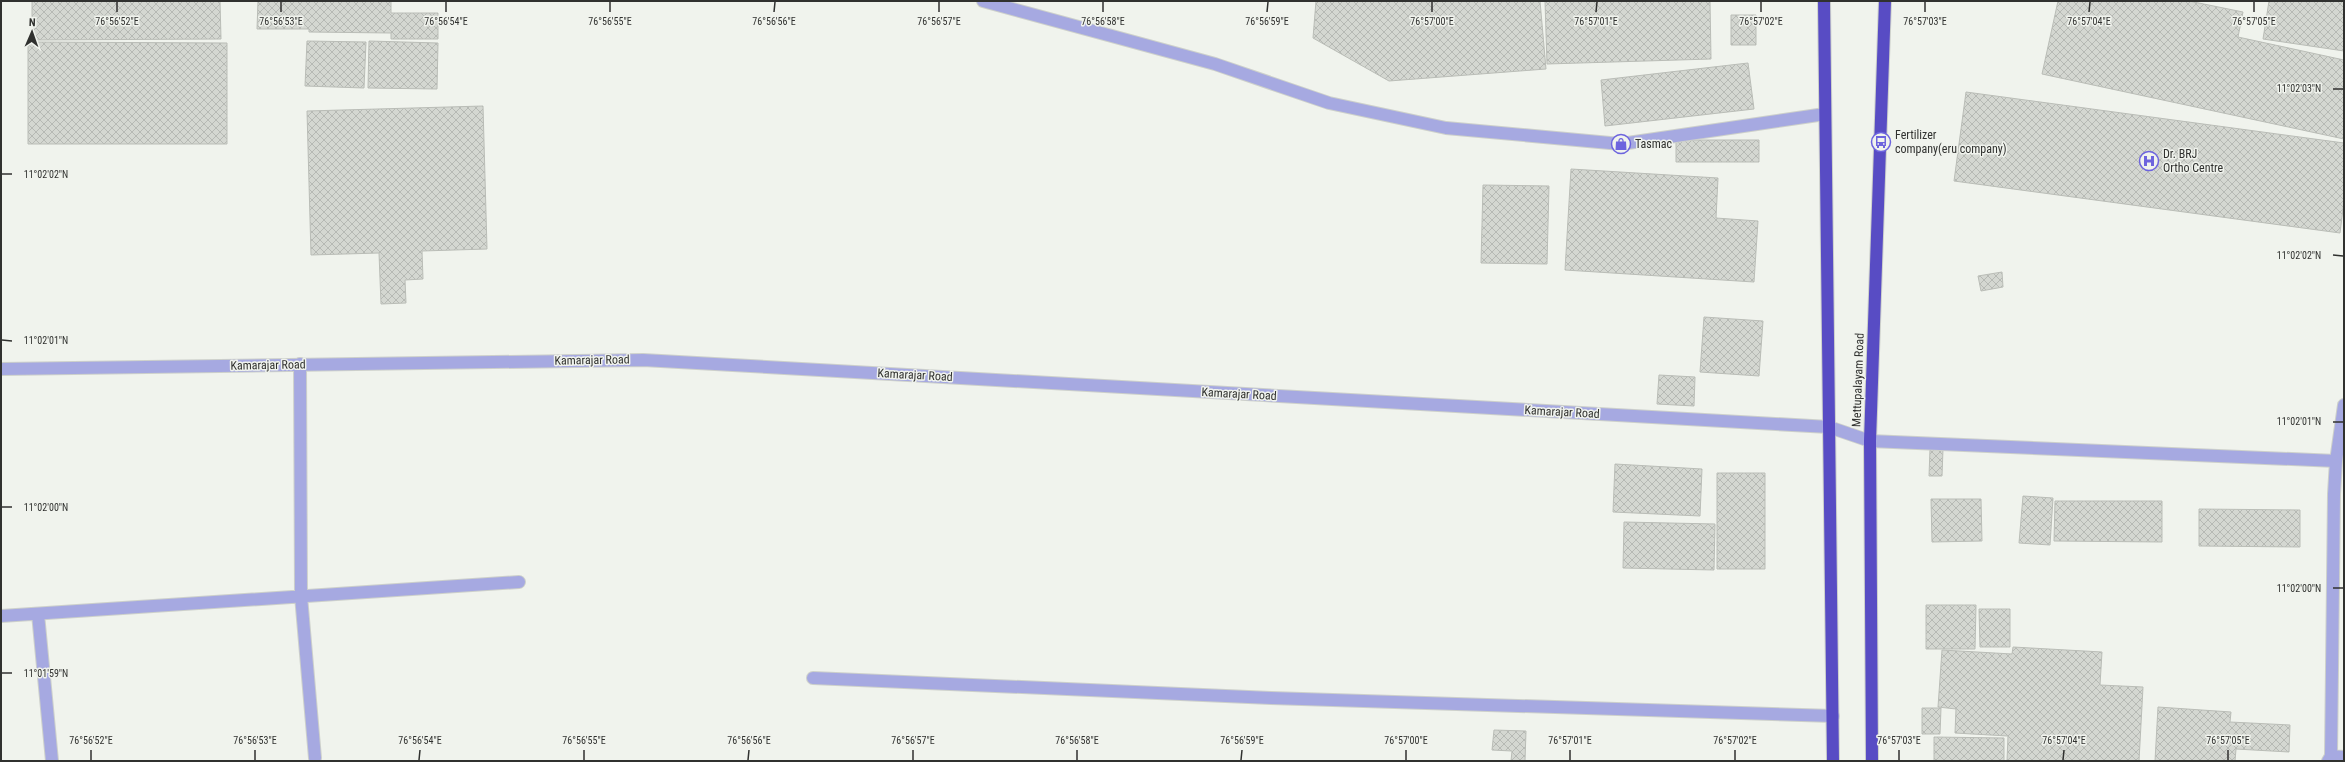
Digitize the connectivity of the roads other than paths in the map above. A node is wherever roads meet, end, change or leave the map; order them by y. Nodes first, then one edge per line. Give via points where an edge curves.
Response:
1 (983, 1) edge
2 (1824, 1) edge
3 (1885, 1) edge
4 (1825, 114) junction
5 (300, 364) junction
6 (1, 369) edge
7 (2344, 404) edge
8 (1829, 427) junction
9 (1870, 441) junction
10 (2336, 461) junction
11 (519, 582) dead end
12 (301, 596) junction
13 (38, 614) junction
14 (1, 616) edge
15 (813, 678) dead end
16 (1833, 716) junction
17 (2344, 757) edge
18 (314, 758) dead end
19 (2330, 758) edge
20 (52, 761) edge
21 (1833, 761) edge
22 (1872, 761) edge

1 - 4 street via 1215,64 1329,103 1446,128 1621,144
2 - 4 highway
3 - 9 highway, Mettupalayam Road
4 - 8 highway
5 - 6 street, Kamarajar Road
5 - 8 street, Kamarajar Road via 643,360
5 - 12 street
7 - 10 street
8 - 9 street, Kamarajar Road
8 - 16 highway
9 - 10 street, Kamarajar Road
9 - 22 highway, Mettupalayam Road
10 - 19 street
11 - 12 street
12 - 13 street
12 - 18 street
13 - 14 street
13 - 20 street
15 - 16 street via 1279,698
16 - 21 highway
17 - 19 street

